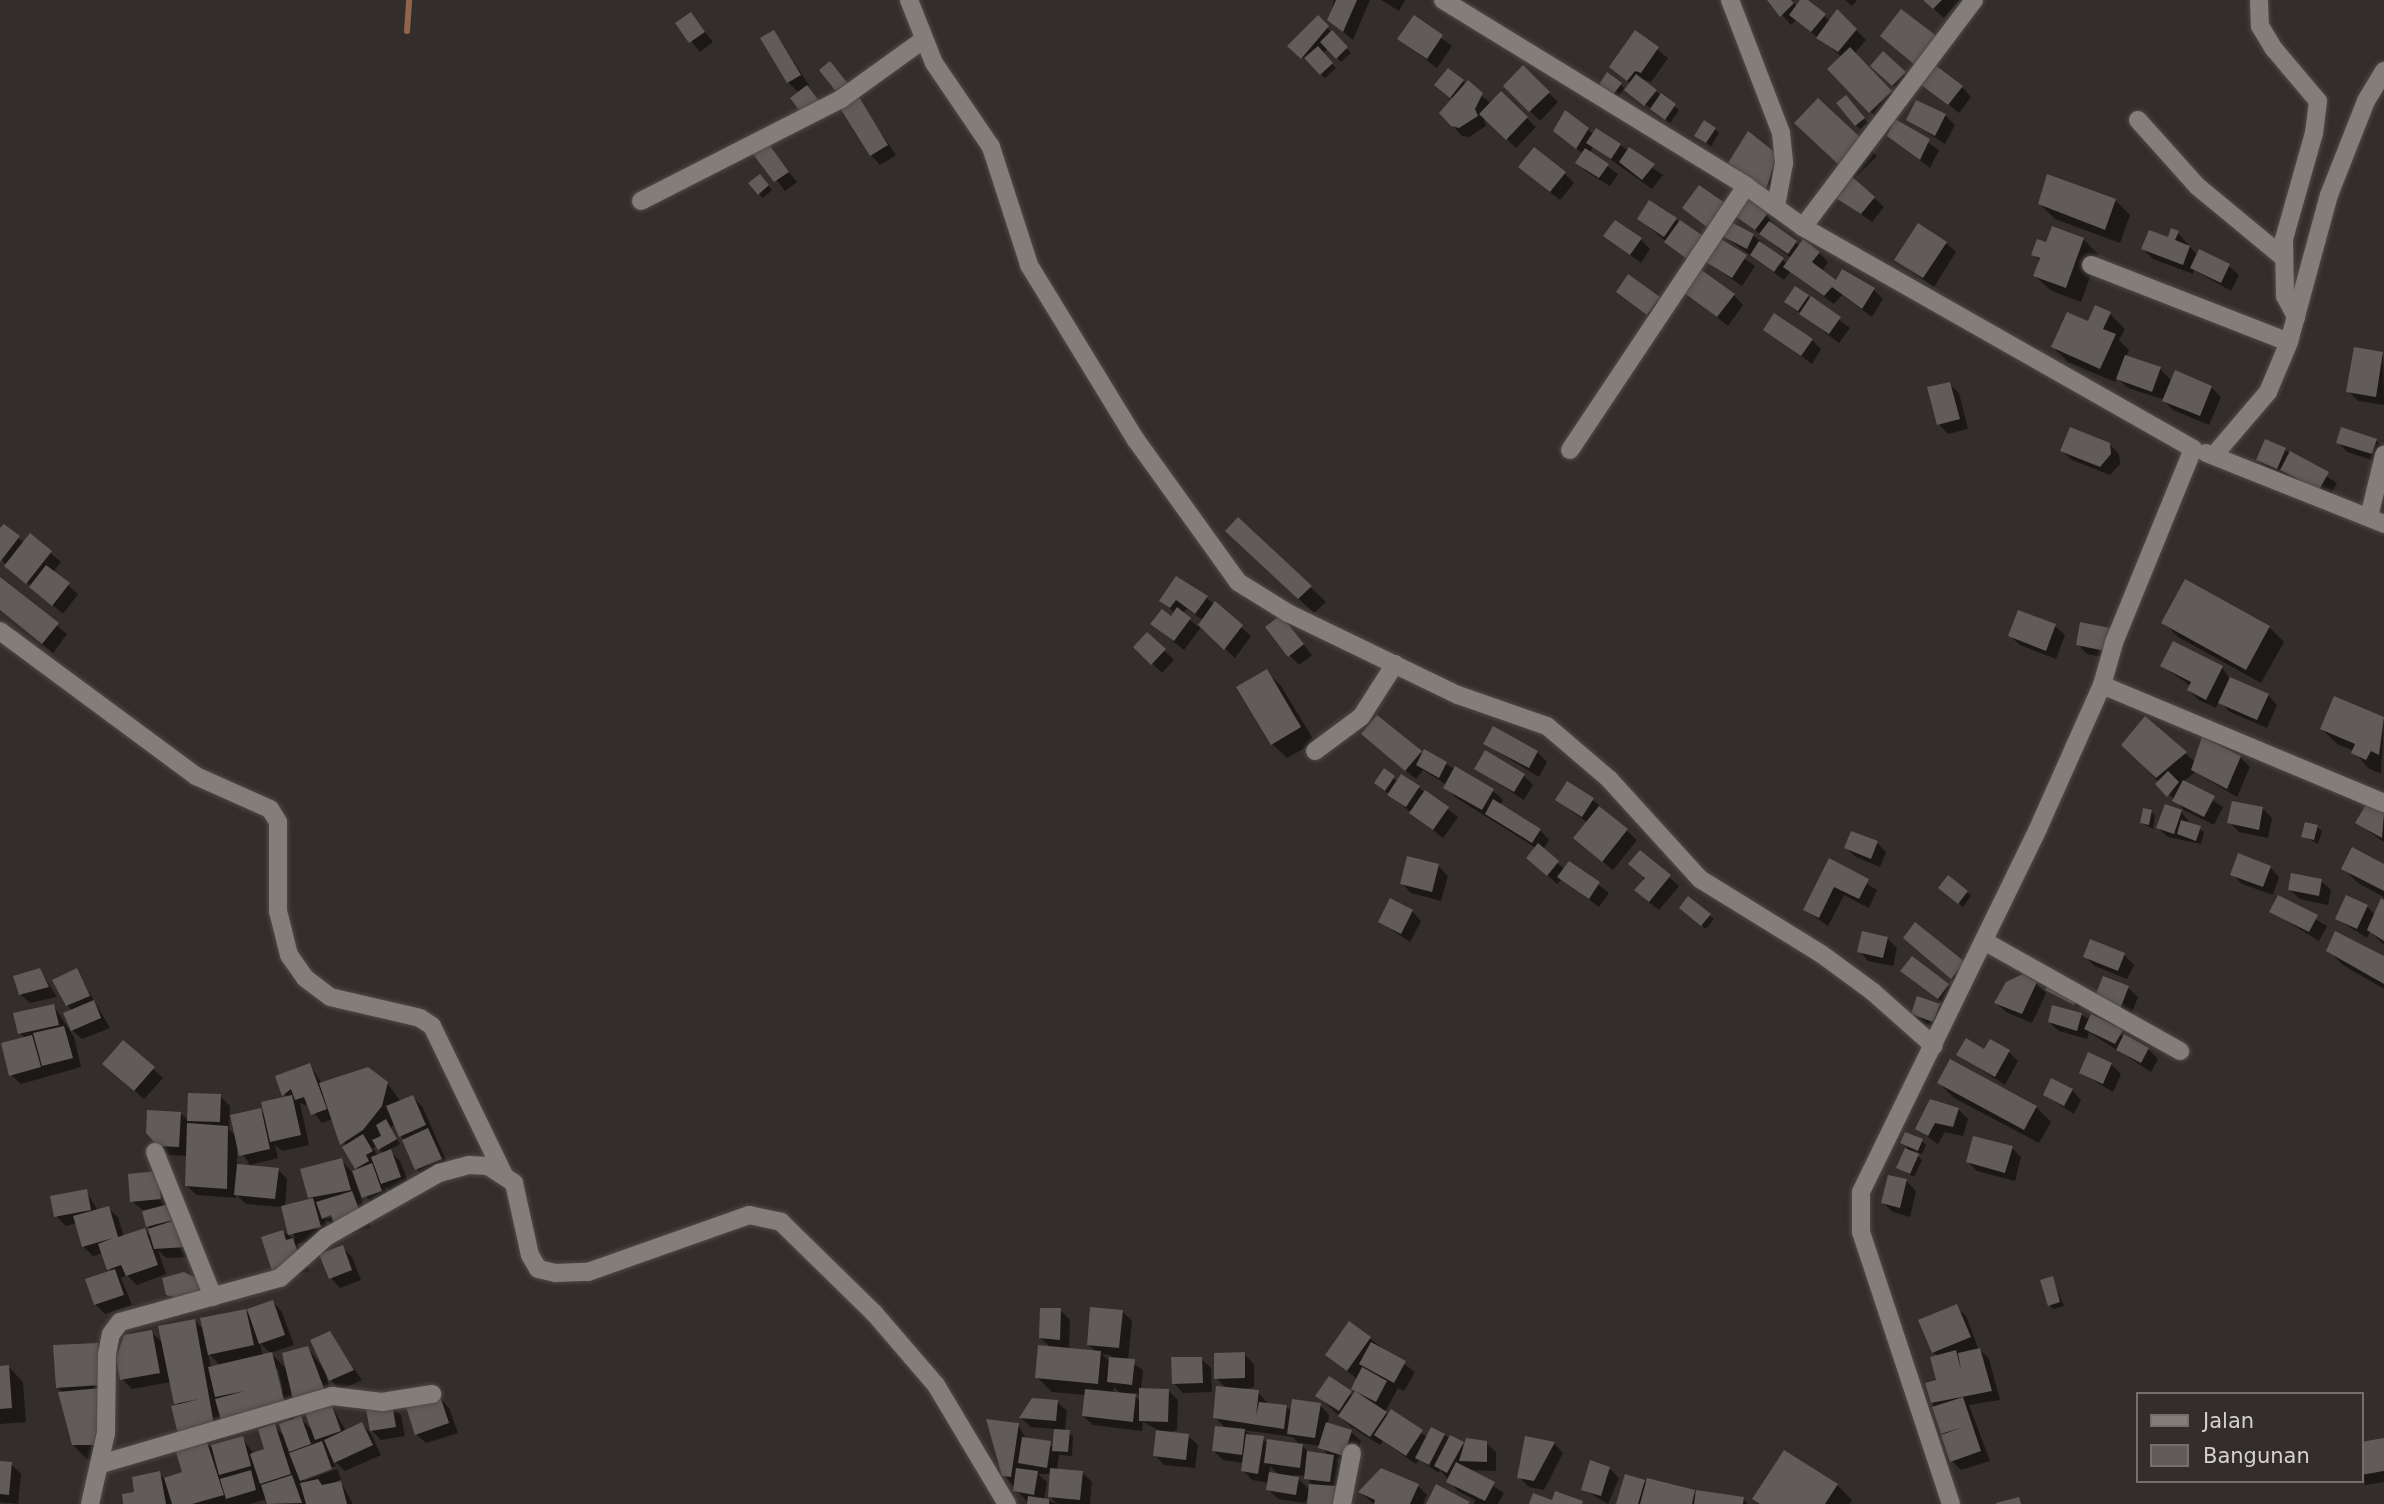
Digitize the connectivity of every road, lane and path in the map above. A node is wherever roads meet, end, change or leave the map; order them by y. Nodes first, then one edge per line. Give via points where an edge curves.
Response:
1 (909, 0) edge
2 (1443, 0) edge
3 (1730, 0) edge
4 (1974, 0) edge
5 (2259, 0) edge
6 (923, 40) junction
7 (2384, 71) edge
8 (2138, 120) dead end
9 (1746, 186) junction
10 (641, 201) dead end
11 (1776, 206) junction
12 (1803, 227) junction
13 (2284, 258) junction
14 (2091, 265) dead end
15 (2296, 317) junction
16 (2289, 342) junction
17 (2193, 449) junction
18 (1570, 450) dead end
19 (2214, 454) junction
20 (2384, 455) edge
21 (2376, 520) edge
22 (0, 631) edge
23 (1395, 664) junction
24 (2102, 685) junction
25 (1315, 751) dead end
26 (2384, 803) edge
27 (1984, 941) junction
28 (1934, 1046) junction
29 (2180, 1051) dead end
30 (155, 1153) dead end
31 (503, 1173) junction
32 (213, 1297) junction
33 (432, 1394) dead end
34 (1352, 1453) dead end
35 (102, 1464) junction
36 (90, 1504) edge
37 (1007, 1504) edge
38 (1342, 1504) edge
39 (1951, 1504) edge

1 - 6 street
2 - 9 street
3 - 11 street via 1781,132 1784,163
4 - 12 street
5 - 13 street via 2260,26 2274,50 2318,101 2314,133 2284,239
6 - 10 street via 841,99
6 - 23 street via 990,147 1029,265 1136,440 1238,582 1287,613
7 - 15 street via 2366,101 2329,195
8 - 13 street via 2197,186
9 - 11 street
9 - 18 street
11 - 12 street
12 - 17 street
13 - 15 street via 2285,296
14 - 16 street
15 - 16 street
16 - 19 street via 2268,392
17 - 19 street
17 - 24 street via 2114,643
19 - 21 street
20 - 21 street
22 - 31 street via 196,776 270,810 278,822 278,911 289,955 305,978 330,997 420,1018 432,1026
23 - 25 street via 1361,717
23 - 28 street via 1458,695 1547,726 1609,779 1700,879 1820,953
24 - 26 street
24 - 27 street
27 - 28 street
27 - 29 street
28 - 39 street via 1861,1192 1860,1223 1888,1323
30 - 32 street
31 - 32 street via 469,1165 439,1173 326,1237 280,1278
31 - 37 street via 514,1183 521,1200 530,1255 538,1269 555,1273 588,1272 749,1215 780,1222 874,1313 936,1385
32 - 35 street via 120,1322 111,1334
33 - 35 street via 382,1402 332,1396
34 - 38 street
35 - 36 street

